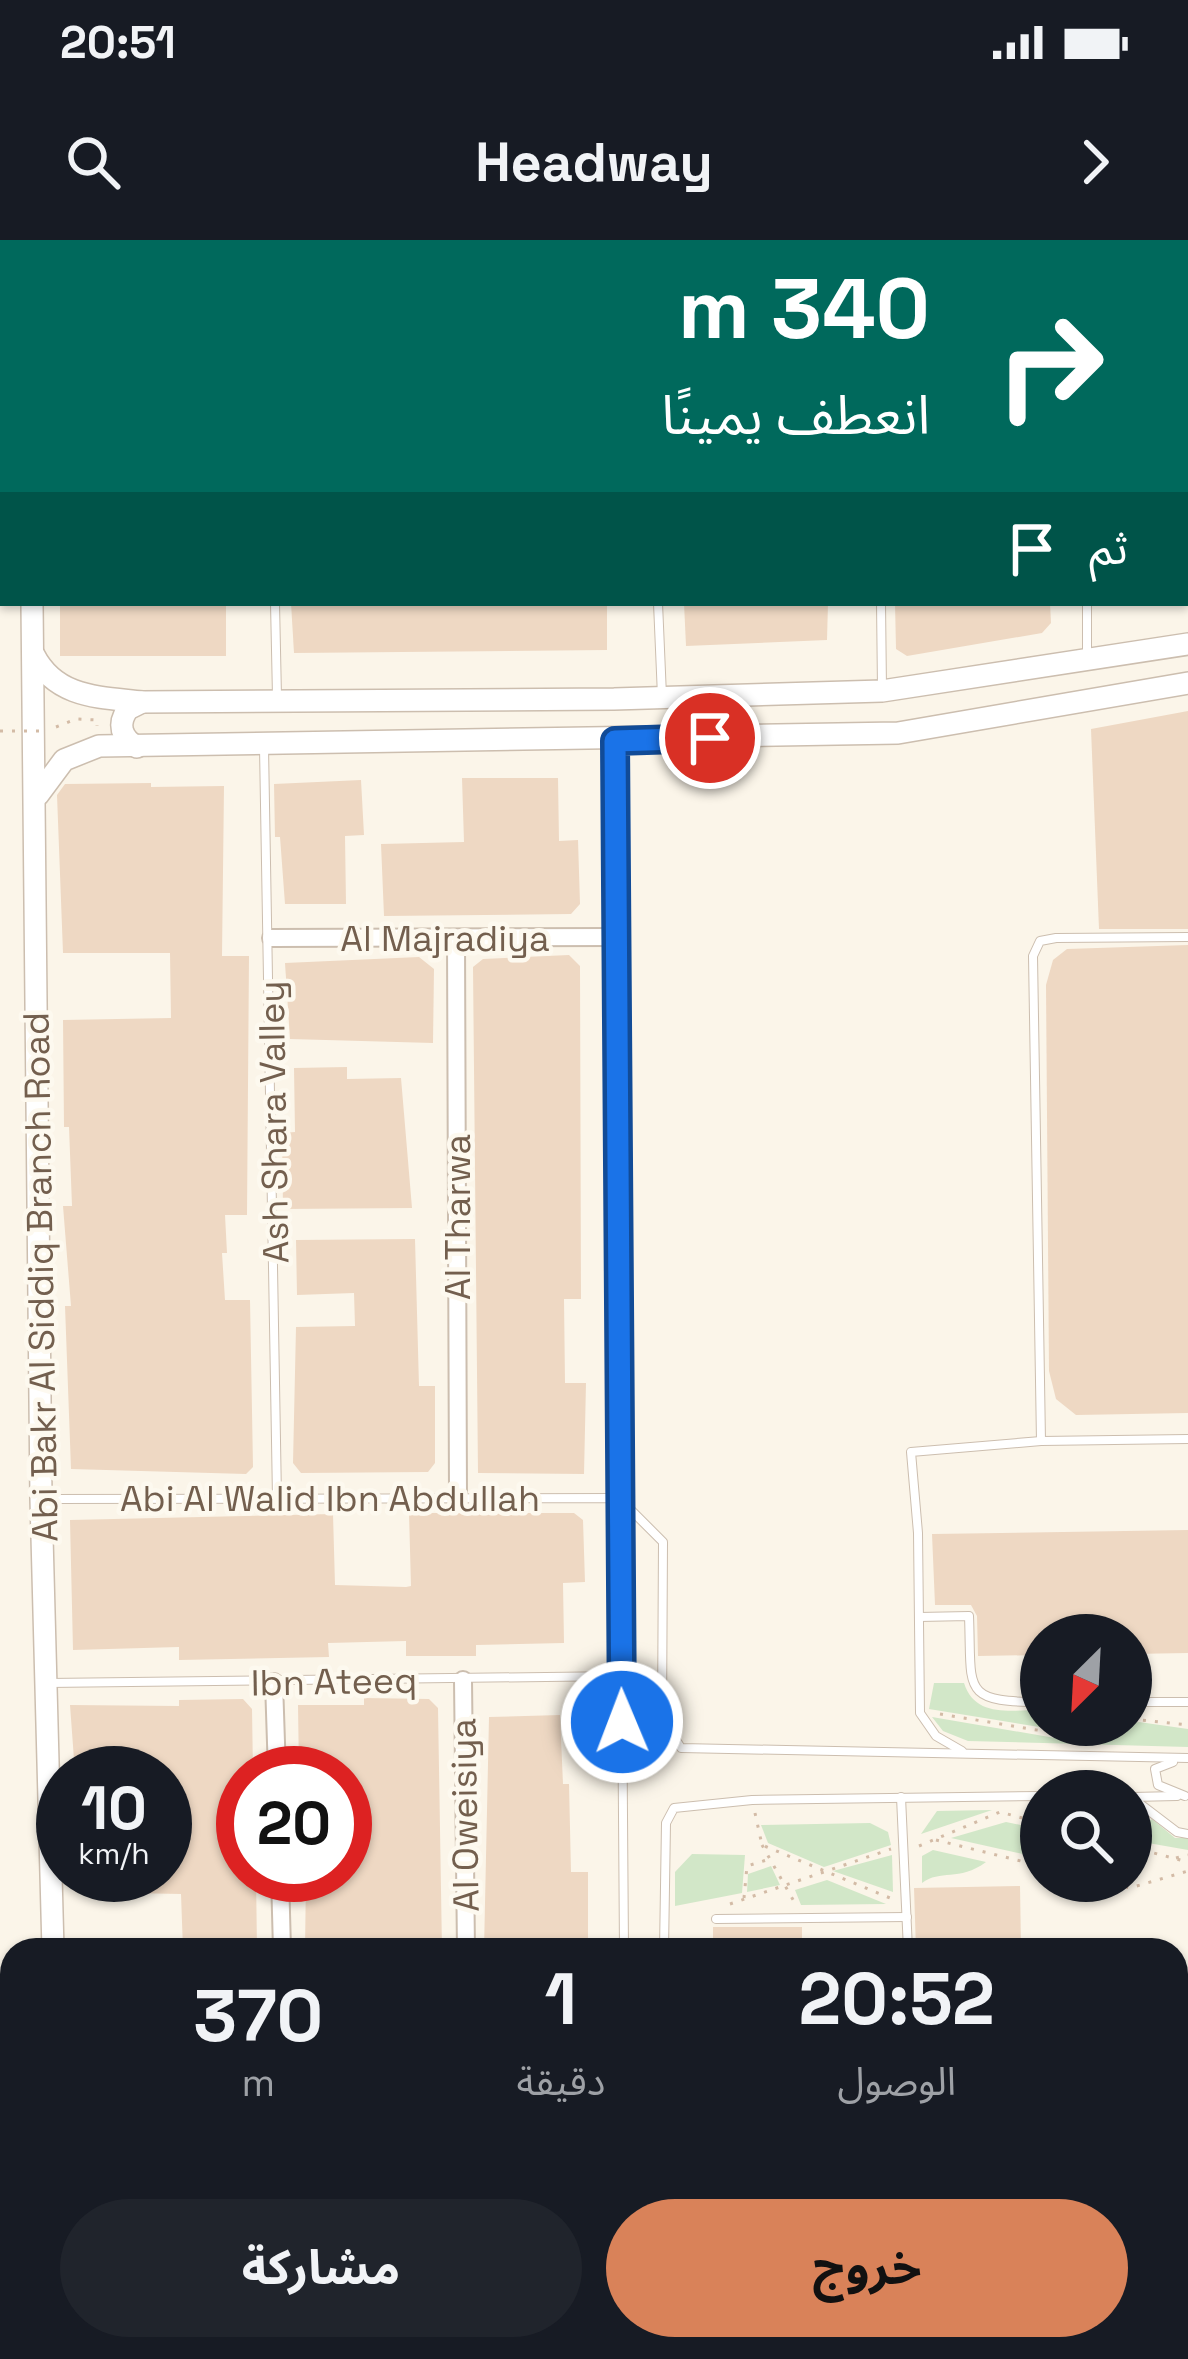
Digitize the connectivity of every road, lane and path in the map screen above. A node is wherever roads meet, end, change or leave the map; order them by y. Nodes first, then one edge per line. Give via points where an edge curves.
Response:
1 (32, 606) edge
2 (275, 606) edge
3 (658, 606) edge
4 (881, 606) edge
5 (1087, 606) edge
6 (1188, 644) edge
7 (32, 650) junction
8 (1088, 660) junction
9 (1188, 683) edge
10 (882, 691) junction
11 (662, 696) junction
12 (614, 699) junction
13 (277, 701) junction
14 (142, 702) junction
15 (77, 730) dead end
16 (0, 731) edge
17 (615, 741) junction
18 (264, 746) junction
19 (137, 747) junction
20 (38, 796) junction
21 (271, 938) junction
22 (456, 938) junction
23 (619, 938) junction
24 (1188, 938) edge
25 (1188, 1439) edge
26 (1041, 1441) junction
27 (458, 1496) junction
28 (277, 1498) junction
29 (619, 1498) junction
30 (41, 1499) junction
31 (919, 1617) junction
32 (622, 1676) junction
33 (463, 1679) junction
34 (274, 1682) junction
35 (45, 1683) junction
36 (1020, 1702) edge
37 (1152, 1702) edge
38 (1188, 1702) edge
39 (920, 1711) junction
40 (1152, 1721) edge
41 (1188, 1725) edge
42 (1020, 1727) edge
43 (276, 1746) edge
44 (971, 1755) junction
45 (1184, 1759) edge
46 (998, 1796) junction
47 (1020, 1796) edge
48 (1186, 1796) edge
49 (902, 1797) junction
50 (1152, 1797) edge
51 (752, 1800) junction
52 (1152, 1807) edge
53 (1000, 1812) junction
54 (1020, 1817) edge
55 (1188, 1834) edge
56 (934, 1840) junction
57 (762, 1845) junction
58 (904, 1849) junction
59 (1152, 1852) edge
60 (1188, 1855) edge
61 (770, 1858) junction
62 (1175, 1858) junction
63 (1020, 1861) edge
64 (1188, 1862) edge
65 (825, 1871) junction
66 (1188, 1871) edge
67 (1152, 1882) edge
68 (787, 1889) junction
69 (744, 1900) junction
70 (281, 1902) edge
71 (906, 1905) junction
72 (802, 1917) junction
73 (907, 1917) junction
74 (719, 1918) joint
75 (53, 1938) edge
76 (282, 1938) edge
77 (466, 1938) edge
78 (624, 1938) edge
79 (664, 1938) edge
80 (908, 1938) edge

1 - 7 street, Abi Bakr Al Siddiq Branch Road
2 - 13 lane
3 - 11 lane
4 - 10 lane
5 - 8 lane
6 - 8 street
7 - 14 street via 67,690
7 - 20 street, Abi Bakr Al Siddiq Branch Road
8 - 10 street
9 - 17 street via 898,733
10 - 11 street
11 - 12 street
12 - 13 street
12 - 17 street
13 - 14 street
14 - 19 street via 121,723
15 - 16 path, bridge via 98,721
17 - 18 street
17 - 23 lane
18 - 19 street
18 - 21 lane, Ash Shara Valley
19 - 20 street via 80,751 48,776
20 - 30 street, Abi Bakr Al Siddiq Branch Road
21 - 22 street, Al Majradiya
21 - 28 lane, Ash Shara Valley
22 - 23 street, Al Majradiya
22 - 27 street, Al Tharwa
23 - 29 lane
24 - 26 lane via 1056,938 1040,941 1033,956
25 - 26 lane
26 - 31 lane via 910,1452
27 - 28 lane, Abi Al Walid Ibn Abdullah
27 - 29 lane, Abi Al Walid Ibn Abdullah
28 - 30 lane, Abi Al Walid Ibn Abdullah
29 - 32 lane
29 - 44 lane via 663,1542 662,1717 682,1748
30 - 35 street, Abi Bakr Al Siddiq Branch Road
31 - 36 lane via 969,1616 971,1677 980,1697
31 - 39 lane
32 - 33 lane, Ibn Ateeq
32 - 78 lane
33 - 34 lane, Ibn Ateeq
33 - 77 street, Al Oweisiya
34 - 35 lane, Ibn Ateeq
34 - 43 street
35 - 75 street, Abi Bakr Al Siddiq Branch Road
37 - 38 lane
39 - 42 path
39 - 44 lane via 936,1736
40 - 41 path
44 - 45 lane
45 - 48 lane via 1155,1768 1158,1785
46 - 47 lane
46 - 49 lane
46 - 53 path
48 - 50 lane
49 - 51 lane
49 - 58 lane
51 - 57 path
51 - 79 lane via 674,1808 666,1823
52 - 55 lane
53 - 54 path
53 - 56 path
56 - 58 path
56 - 63 path
57 - 61 path
57 - 65 path
58 - 65 path
58 - 71 lane
59 - 62 path
60 - 62 path
61 - 68 path
61 - 69 path via 747,1866
62 - 64 path
65 - 68 path
65 - 71 path
66 - 67 path
68 - 69 path
68 - 72 path
69 - 74 path via 722,1906
70 - 76 street
71 - 73 lane
72 - 73 lane
72 - 74 lane
73 - 80 lane

